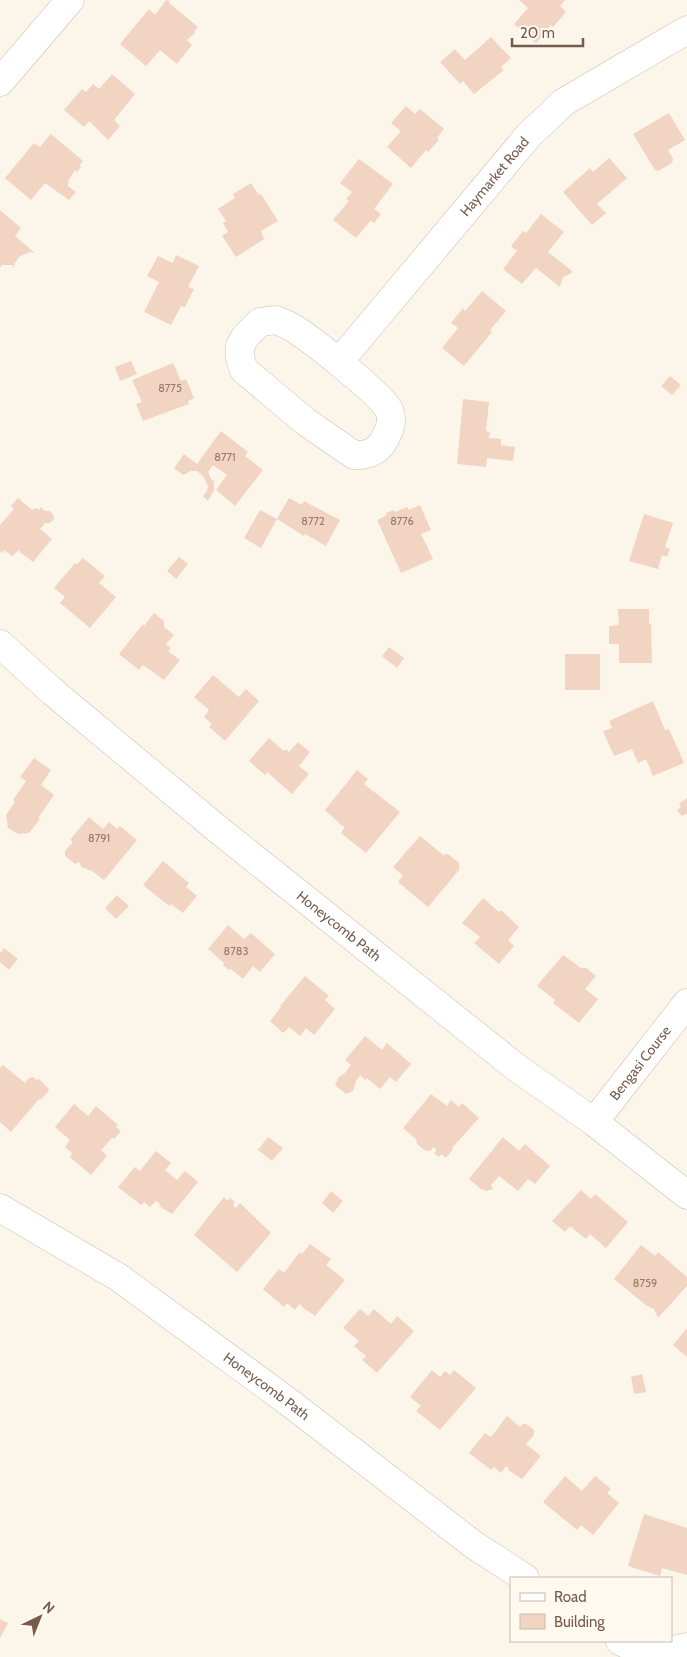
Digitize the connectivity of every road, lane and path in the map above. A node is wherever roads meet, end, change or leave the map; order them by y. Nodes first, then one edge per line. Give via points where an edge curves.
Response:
1 (70, 0) edge
2 (687, 30) edge
3 (0, 82) edge
4 (339, 362) junction
5 (0, 644) edge
6 (687, 1003) edge
7 (594, 1122) junction
8 (687, 1195) edge
9 (0, 1208) edge
10 (523, 1577) edge
11 (622, 1642) edge
12 (687, 1647) edge

1 - 3 street
2 - 4 street, Haymarket Road via 564,102 529,135
4 - 4 street via 293,328 276,320 260,322 240,346 244,370 306,422 354,455 363,456 380,446 391,430 390,411
5 - 7 street, Honeycomb Path via 228,837 517,1068
6 - 7 street, Bengasi Course
7 - 8 street, Honeycomb Path
9 - 10 street, Honeycomb Path via 118,1277 286,1400 474,1545
11 - 12 street via 642,1650

